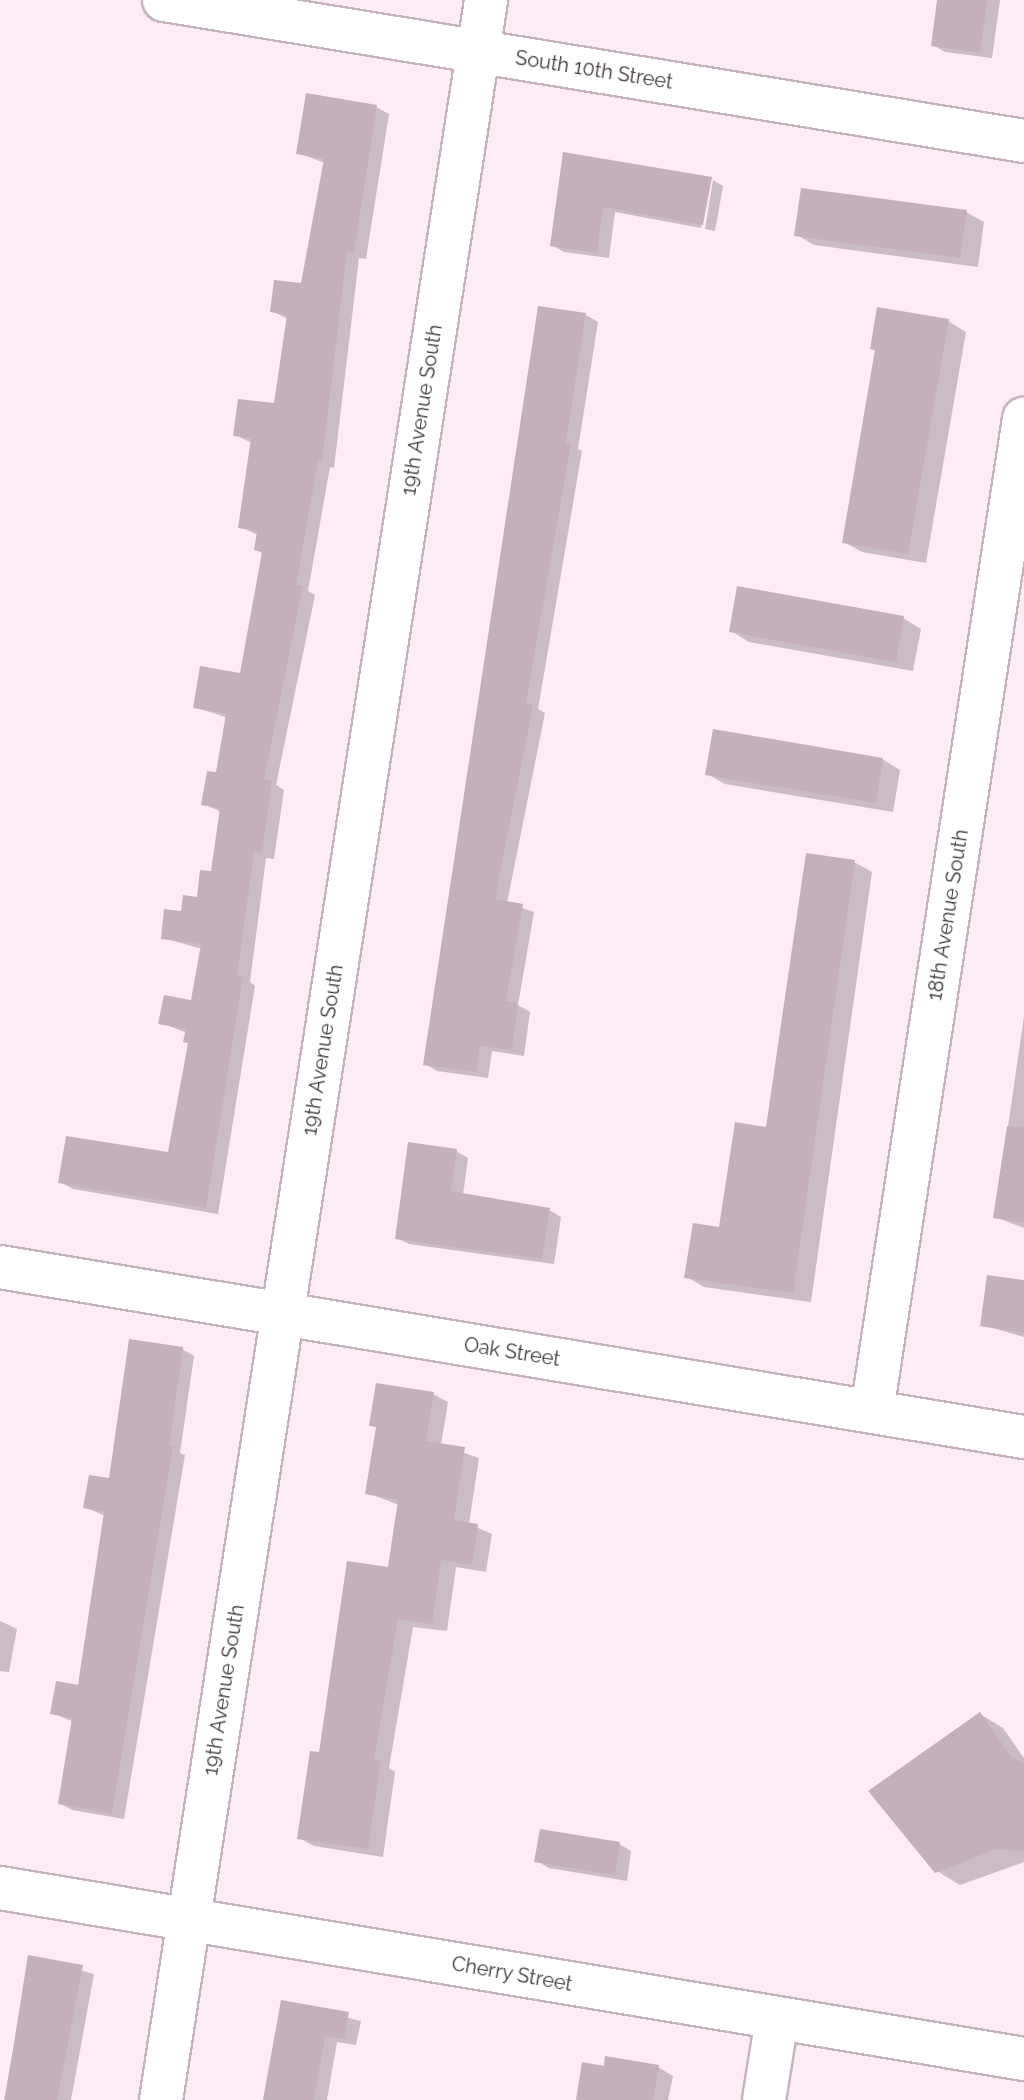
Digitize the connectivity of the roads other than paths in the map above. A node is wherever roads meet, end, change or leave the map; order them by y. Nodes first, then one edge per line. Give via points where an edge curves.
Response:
1 (164, 0) edge
2 (486, 0) edge
3 (478, 51) junction
4 (1024, 141) edge
5 (1024, 419) edge
6 (0, 1267) edge
7 (282, 1314) junction
8 (872, 1411) junction
9 (1024, 1437) edge
10 (0, 1888) edge
11 (189, 1919) junction
12 (777, 2019) junction
13 (1024, 2059) edge
14 (161, 2100) edge
15 (764, 2100) edge

1 - 3 street, South 10th Street
2 - 3 street, 19th Avenue South
3 - 4 street, South 10th Street
3 - 7 street, 19th Avenue South
5 - 8 street, 18th Avenue South
6 - 7 street, Oak Street
7 - 8 street, Oak Street
7 - 11 street, 19th Avenue South
8 - 9 street, Oak Street
10 - 11 street, Cherry Street
11 - 12 street, Cherry Street
11 - 14 street, 19th Avenue South
12 - 13 street, Cherry Street
12 - 15 street

